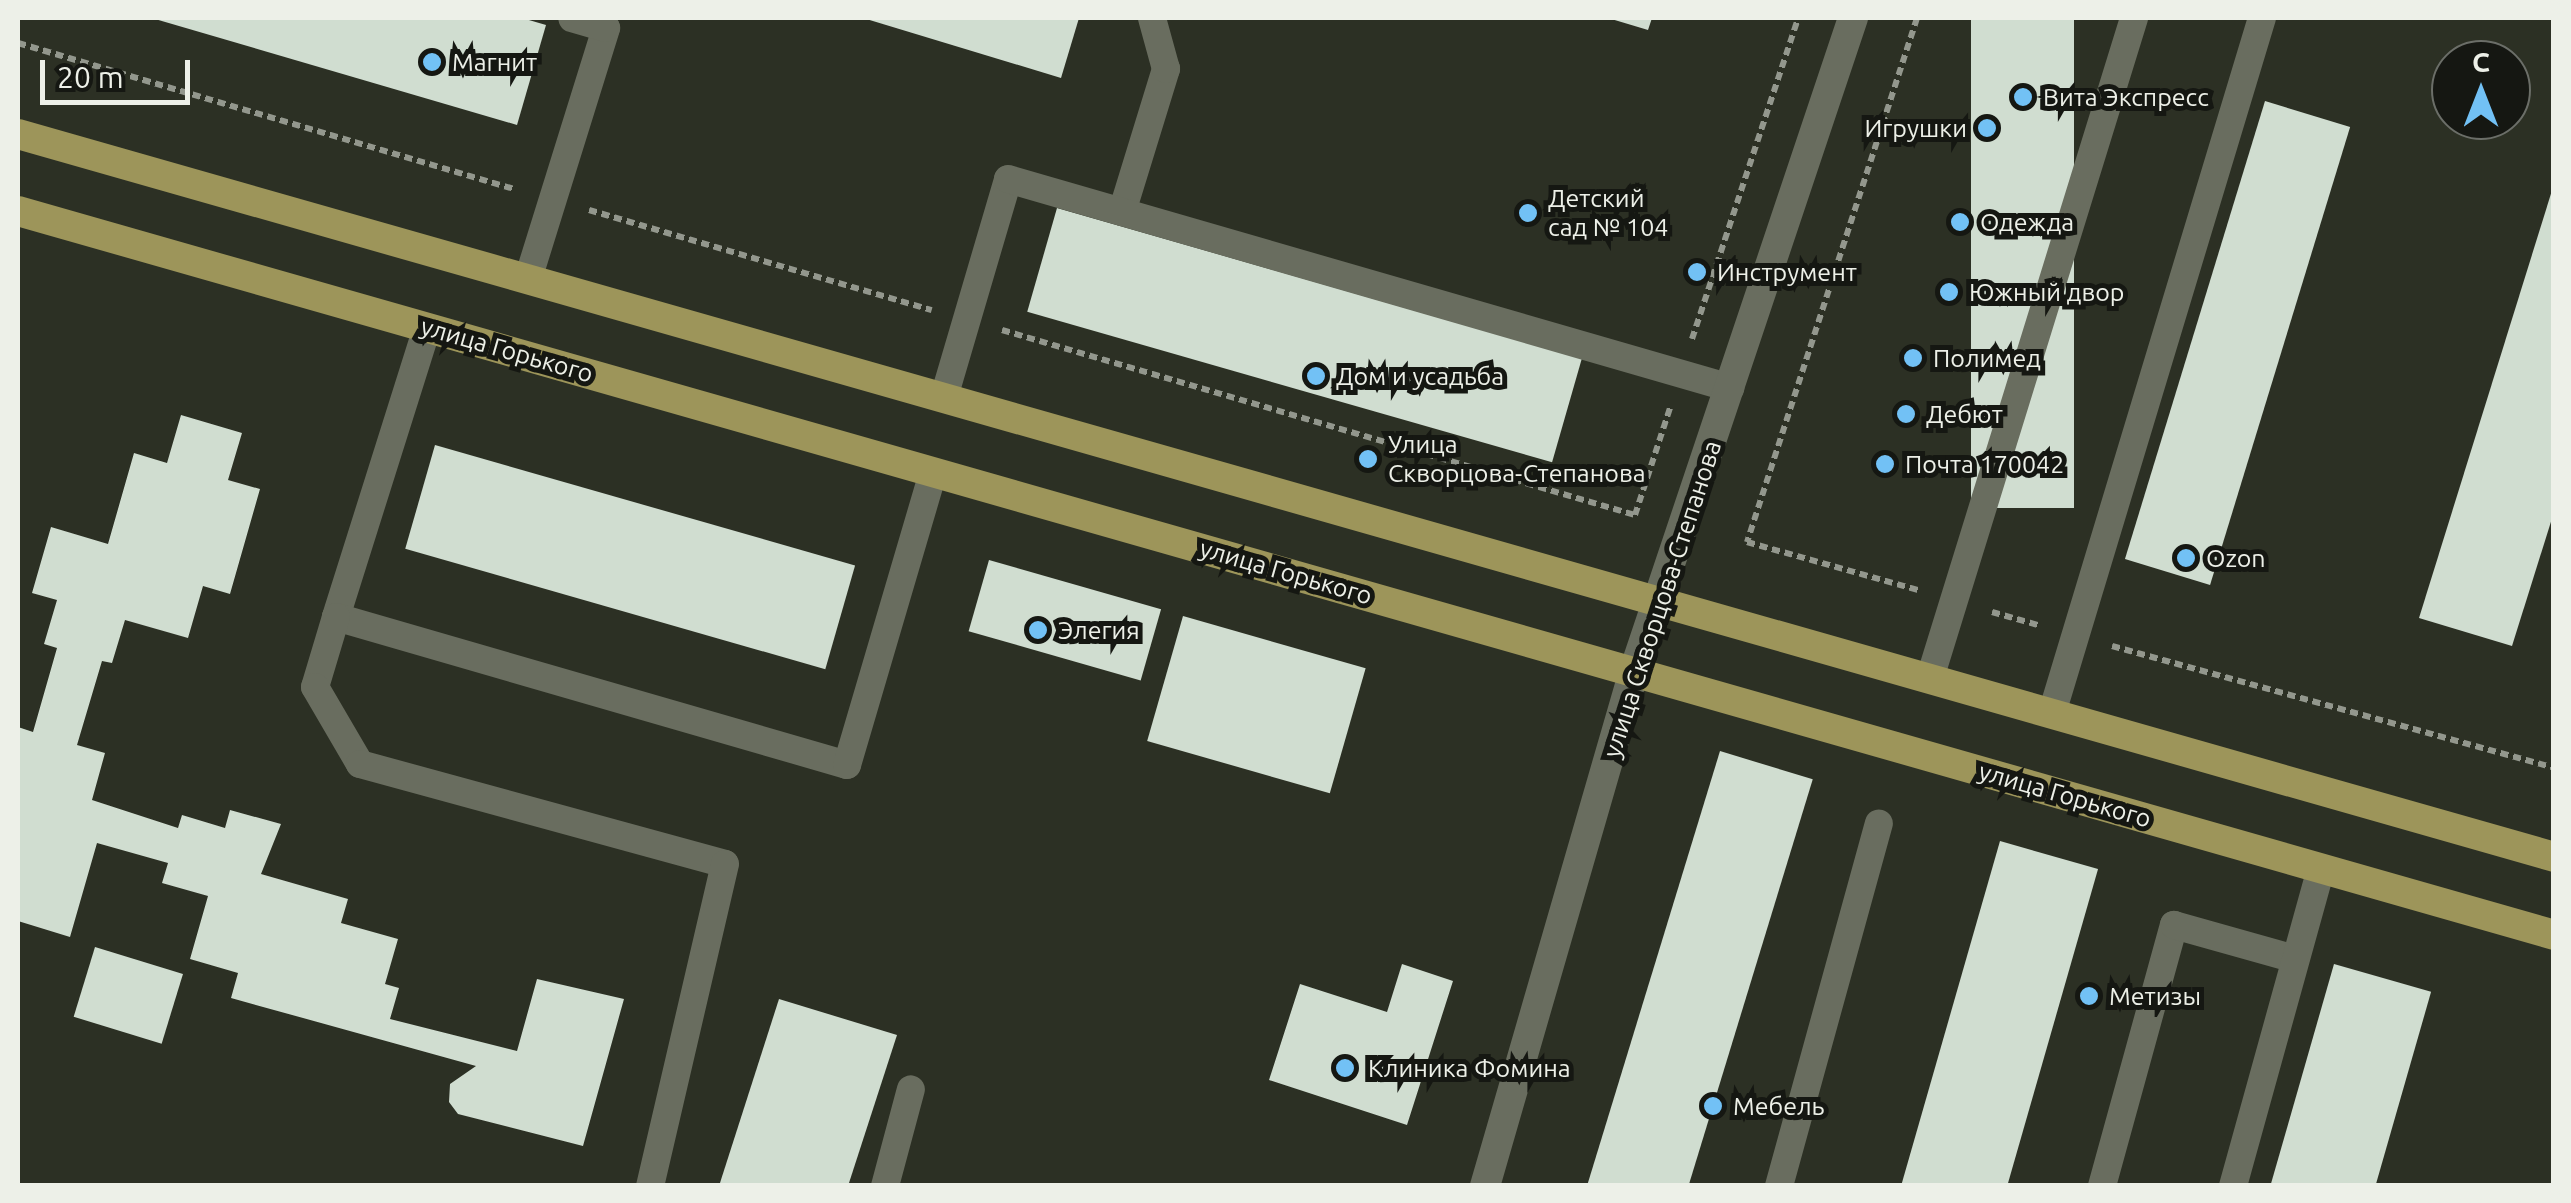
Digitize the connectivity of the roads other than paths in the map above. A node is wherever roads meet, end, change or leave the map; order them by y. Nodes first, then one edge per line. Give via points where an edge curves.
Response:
1 (572, 18) edge
2 (1152, 18) edge
3 (1854, 18) edge
4 (2134, 18) edge
5 (2262, 18) edge
6 (18, 134) edge
7 (18, 211) edge
8 (1122, 212) junction
9 (528, 279) junction
10 (427, 328) junction
11 (1730, 388) junction
12 (944, 397) junction
13 (932, 472) junction
14 (1659, 601) junction
15 (336, 617) junction
16 (1634, 672) junction
17 (1930, 678) junction
18 (2052, 713) junction
19 (1879, 824) dead end
20 (2554, 857) edge
21 (2321, 868) junction
22 (2554, 935) edge
23 (2295, 958) junction
24 (910, 1089) dead end
25 (650, 1186) edge
26 (885, 1186) edge
27 (1485, 1186) edge
28 (1779, 1186) edge
29 (2102, 1186) edge
30 (2233, 1186) edge

1 - 9 lane via 606,28
2 - 8 lane via 1166,69
3 - 11 street, улица Скворцова-Степанова
4 - 17 lane
5 - 18 lane
6 - 9 main road
7 - 10 main road, улица Горького
8 - 11 lane
8 - 12 lane via 1008,179
9 - 12 main road
10 - 13 main road, улица Горького
10 - 15 lane
11 - 14 street, улица Скворцова-Степанова
12 - 14 main road
13 - 15 lane via 847,765
13 - 16 main road, улица Горького
14 - 16 street, улица Скворцова-Степанова
14 - 17 main road
15 - 25 lane via 315,687 360,764 726,864
16 - 21 main road, улица Горького
16 - 27 street, улица Скворцова-Степанова
17 - 18 main road
18 - 20 main road
19 - 28 lane
21 - 22 main road, улица Горького
21 - 23 lane
23 - 29 lane via 2174,925
23 - 30 lane
24 - 26 lane

